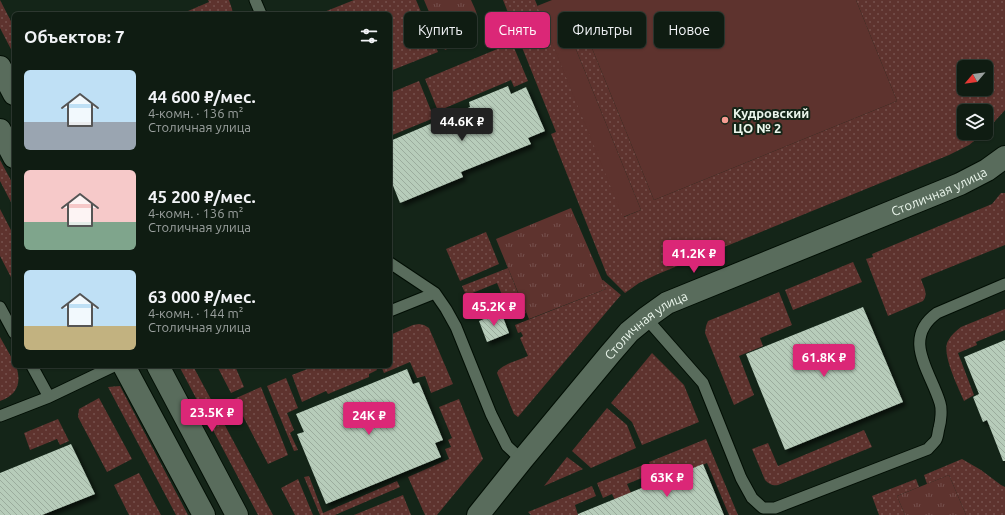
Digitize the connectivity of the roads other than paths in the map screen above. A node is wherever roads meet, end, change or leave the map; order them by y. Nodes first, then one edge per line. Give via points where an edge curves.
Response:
1 (255, 0) edge
2 (260, 12) edge
3 (0, 67) edge
4 (12, 90) edge
5 (1005, 157) edge
6 (392, 264) edge
7 (1005, 284) edge
8 (435, 293) junction
9 (0, 307) edge
10 (392, 310) edge
11 (646, 318) junction
12 (12, 329) edge
13 (33, 368) edge
14 (110, 368) edge
15 (125, 368) edge
16 (159, 368) edge
17 (49, 397) junction
18 (0, 416) edge
19 (522, 460) junction
20 (484, 513) edge
21 (204, 515) edge
22 (237, 515) edge

1 - 2 lane
3 - 4 street
5 - 11 street, Столичная улица via 960,184 667,303
6 - 8 lane
7 - 11 lane via 936,313 922,328 920,352 941,404 937,439 928,449 775,508 763,508 752,498 741,478 703,383
8 - 10 lane
8 - 19 lane via 456,327 491,414 507,446
9 - 12 lane
11 - 19 street, Столичная улица via 629,332
13 - 17 lane
14 - 17 lane
15 - 21 street
16 - 22 street
17 - 18 lane
19 - 20 street, Столичная улица

